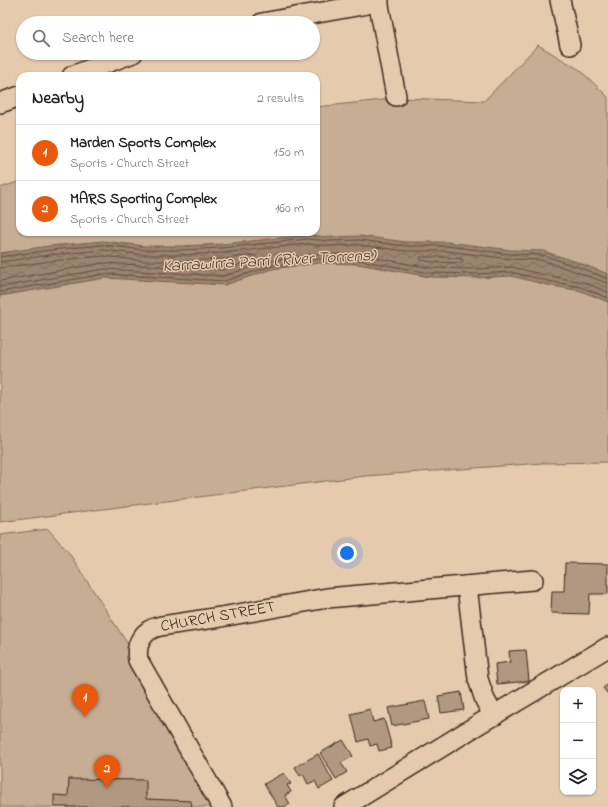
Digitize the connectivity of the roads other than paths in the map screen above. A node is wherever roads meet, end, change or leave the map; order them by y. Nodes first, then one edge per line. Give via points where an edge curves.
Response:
1 (560, 0) edge
2 (379, 1) edge
3 (299, 16) edge
4 (570, 45) dead end
5 (114, 60) edge
6 (83, 72) edge
7 (396, 96) dead end
8 (16, 97) edge
9 (0, 103) edge
10 (533, 580) dead end
11 (467, 586) junction
12 (608, 647) edge
13 (494, 716) junction
14 (222, 807) edge
15 (344, 807) edge

1 - 4 street
2 - 3 street
2 - 7 street
5 - 6 street
8 - 9 street
10 - 11 street, CHURCH STREET
11 - 13 street via 478,679
11 - 14 street, CHURCH STREET via 327,598 157,626 147,631 140,640 136,652 138,660
12 - 13 street
13 - 15 street

